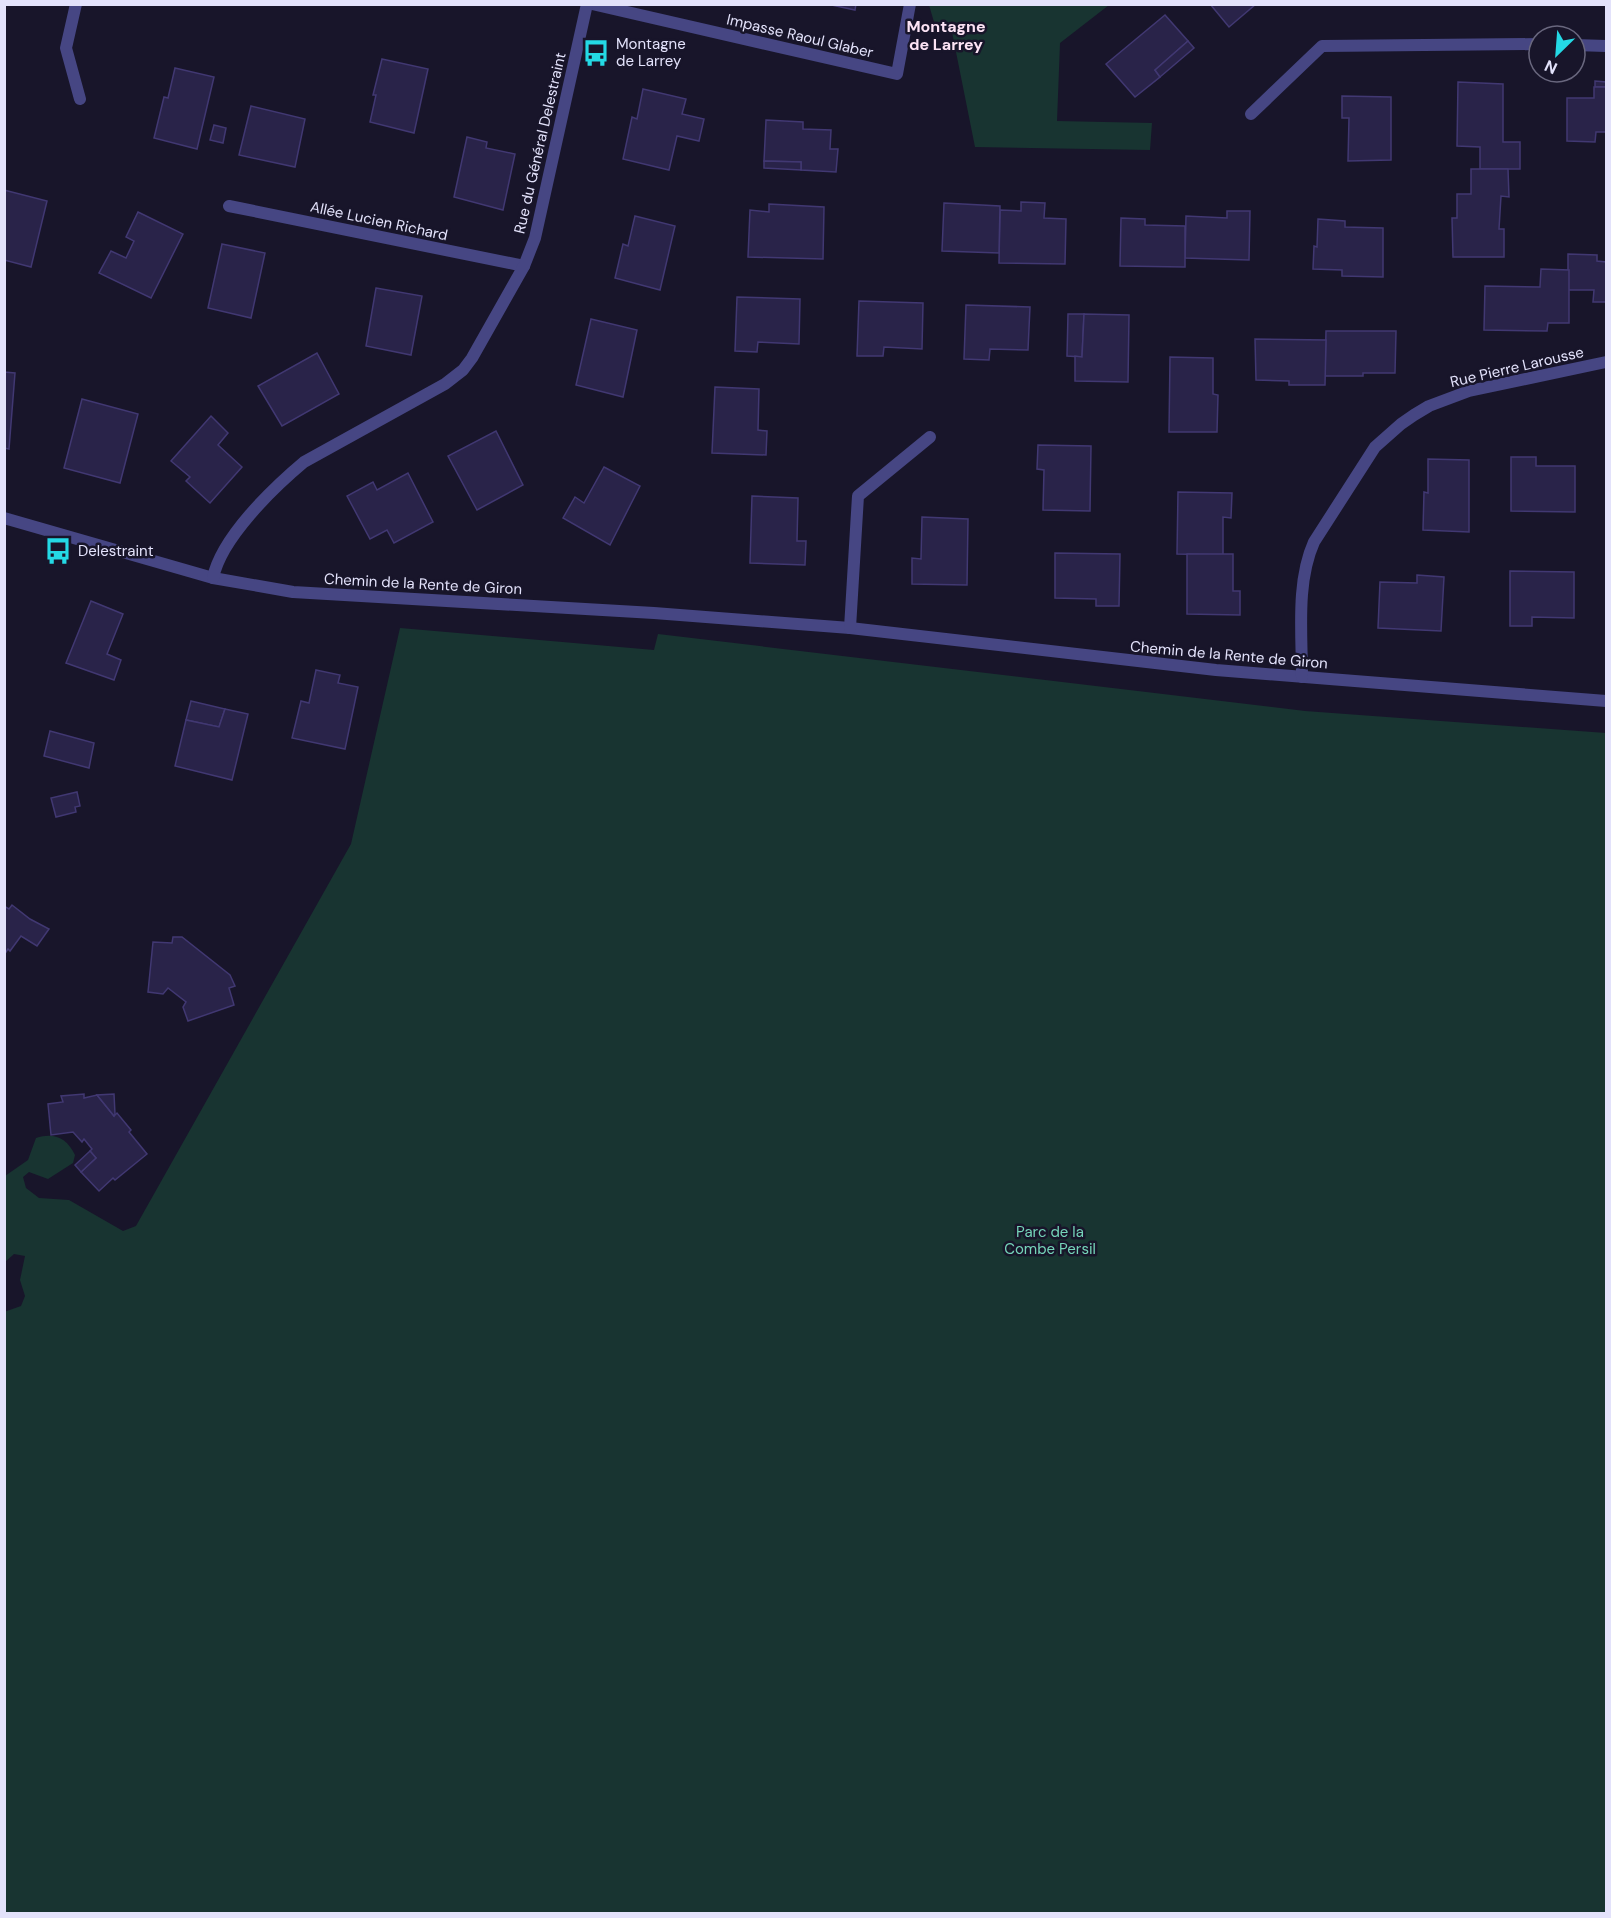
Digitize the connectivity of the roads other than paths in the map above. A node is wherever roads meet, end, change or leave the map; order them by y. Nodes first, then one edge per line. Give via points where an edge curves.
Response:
1 (76, 4) edge
2 (587, 4) edge
3 (592, 4) edge
4 (910, 4) edge
5 (1527, 44) edge
6 (1587, 45) edge
7 (1606, 46) edge
8 (80, 99) dead end
9 (1251, 114) dead end
10 (229, 206) dead end
11 (524, 266) junction
12 (1606, 362) edge
13 (930, 437) dead end
14 (4, 518) edge
15 (213, 578) junction
16 (850, 628) junction
17 (1302, 677) junction
18 (1606, 701) edge

1 - 8 street via 66,48
2 - 11 street, Rue du Général Delestraint via 535,238
3 - 4 street, Impasse Raoul Glaber via 897,74
5 - 9 street via 1322,46
6 - 7 street
10 - 11 street, Allée Lucien Richard
11 - 15 street, Rue du Général Delestraint via 463,370 445,384 304,462 285,477 228,544
12 - 17 street, Rue Pierre Larousse via 1448,398 1414,415 1375,447 1309,553 1302,586
13 - 16 street via 858,496
14 - 15 street, Chemin de la Rente de Giron
15 - 16 street, Chemin de la Rente de Giron via 293,592
16 - 17 street, Chemin de la Rente de Giron
17 - 18 street, Chemin de la Rente de Giron

